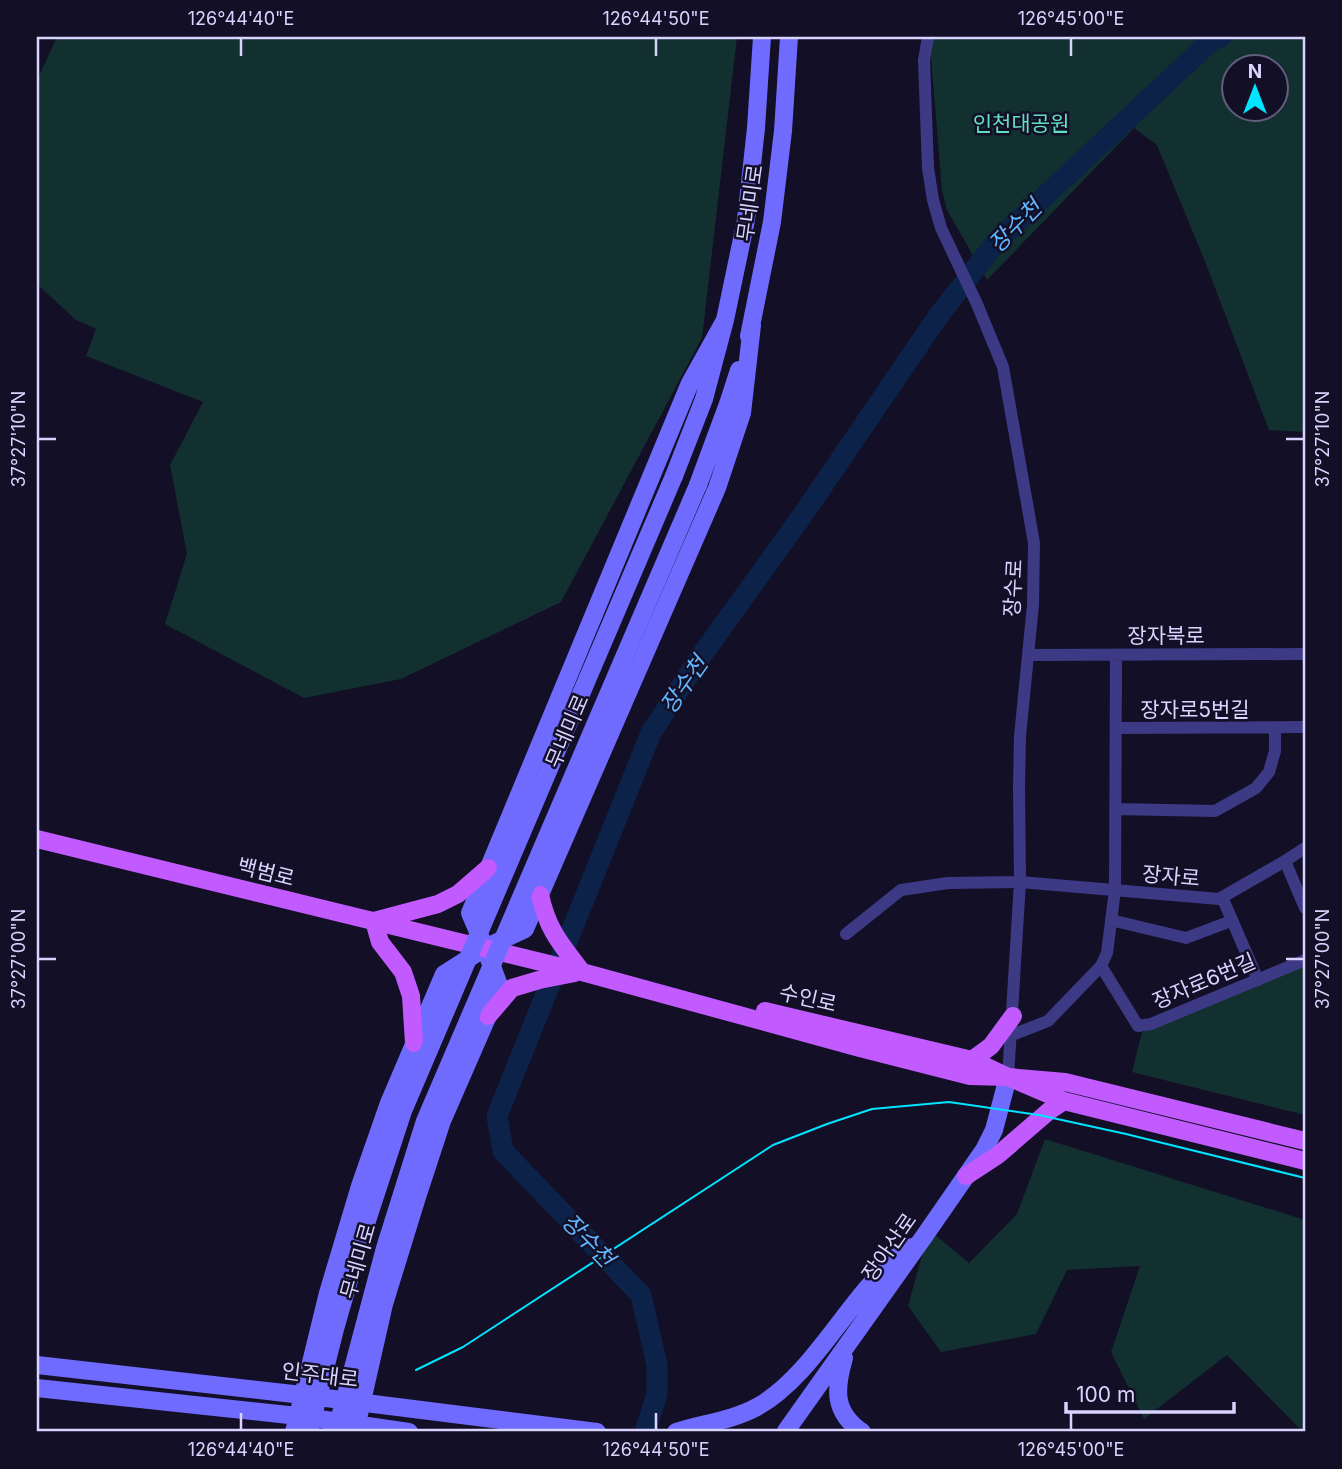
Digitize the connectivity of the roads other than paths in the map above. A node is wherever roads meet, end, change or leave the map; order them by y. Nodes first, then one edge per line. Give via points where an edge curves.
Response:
1 (762, 37) edge
2 (789, 37) edge
3 (928, 37) edge
4 (725, 320) junction
5 (752, 325) junction
6 (1305, 654) edge
7 (1028, 655) junction
8 (1116, 655) junction
9 (1305, 727) edge
10 (1116, 728) junction
11 (1275, 728) junction
12 (1115, 809) junction
13 (37, 839) edge
14 (1305, 848) edge
15 (1285, 861) junction
16 (488, 869) junction
17 (1020, 882) junction
18 (1115, 890) junction
19 (540, 895) junction
20 (1222, 897) junction
21 (1305, 908) edge
22 (1111, 920) junction
23 (374, 921) junction
24 (1231, 921) junction
25 (845, 934) dead end
26 (485, 948) junction
27 (1305, 960) edge
28 (1101, 966) junction
29 (588, 974) junction
30 (1258, 980) junction
31 (488, 1016) junction
32 (1013, 1016) junction
33 (1012, 1035) junction
34 (414, 1043) junction
35 (972, 1060) junction
36 (1008, 1077) junction
37 (1064, 1101) junction
38 (1305, 1141) edge
39 (1305, 1161) edge
40 (966, 1176) junction
41 (923, 1238) junction
42 (849, 1344) junction
43 (37, 1365) edge
44 (37, 1388) edge
45 (302, 1395) junction
46 (361, 1404) junction
47 (296, 1424) edge
48 (356, 1429) edge
49 (786, 1431) edge
50 (309, 1432) edge
51 (336, 1432) edge
52 (409, 1432) edge
53 (597, 1432) edge
54 (676, 1432) edge
55 (862, 1432) edge

1 - 4 main road, 무네미로 via 746,219
2 - 5 main road, 무네미로 via 772,222
3 - 7 street, 장수로 via 924,60 933,200 1003,367 1034,543
4 - 16 main road via 690,383
4 - 50 main road, 무네미로, bridge via 704,399 674,476 403,1111 360,1242
5 - 19 main road via 742,413 717,488
5 - 51 main road, 무네미로, bridge via 698,485 425,1121 385,1248
6 - 8 street, 장자북로
7 - 8 street, 장자북로
7 - 17 street, 장수로 via 1018,786
8 - 10 street, 장자로5번길
9 - 11 street, 장자로5번길
10 - 11 street, 장자로5번길
10 - 12 street, 장자로5번길
11 - 12 street, 장자로5번길 via 1269,772 1256,788 1215,811
12 - 18 street, 장자로5번길
13 - 23 main road, 백범로
14 - 15 street, 장자로
15 - 20 street, 장자로
15 - 21 street
16 - 23 main road via 438,904
16 - 26 main road via 470,913
17 - 18 street, 장자로
17 - 25 street via 948,883 901,890
17 - 32 street, 장수로
18 - 20 street, 장자로
18 - 22 street
19 - 26 main road via 526,929
19 - 29 main road via 554,936
20 - 24 street
22 - 24 street via 1186,938
22 - 28 street
23 - 26 main road, 백범로
23 - 34 main road via 380,942 403,972 411,996
24 - 30 street
26 - 29 main road, 수인로
26 - 31 main road via 500,988
26 - 34 main road via 444,974
27 - 30 street, 장자로6번길
28 - 30 street, 장자로6번길 via 1138,1026
28 - 33 street via 1048,1021
29 - 31 main road via 512,988
29 - 35 main road, 수인로
29 - 36 main road, 수인로 via 970,1076
31 - 46 main road via 442,1121 416,1197
32 - 33 street, 장수로
32 - 35 main road via 991,1046
33 - 36 street, 장수로
34 - 45 main road via 360,1186
35 - 36 main road, 수인로
36 - 37 main road, 수인로
36 - 38 main road, 수인로 via 1065,1082
36 - 40 main road, 장아산로 via 995,1130
37 - 39 main road, 수인로
37 - 40 main road
40 - 41 main road, 장아산로
41 - 42 main road, 장아산로
41 - 54 main road via 888,1263 787,1385 734,1417
42 - 49 main road, 장아산로
42 - 55 main road via 837,1392 846,1416
43 - 45 main road, 인주대로
44 - 47 main road, 인주대로
45 - 46 main road, 인주대로
45 - 47 main road
46 - 48 main road
46 - 53 main road, 인주대로
47 - 48 main road, 인주대로
48 - 52 main road, 인주대로

